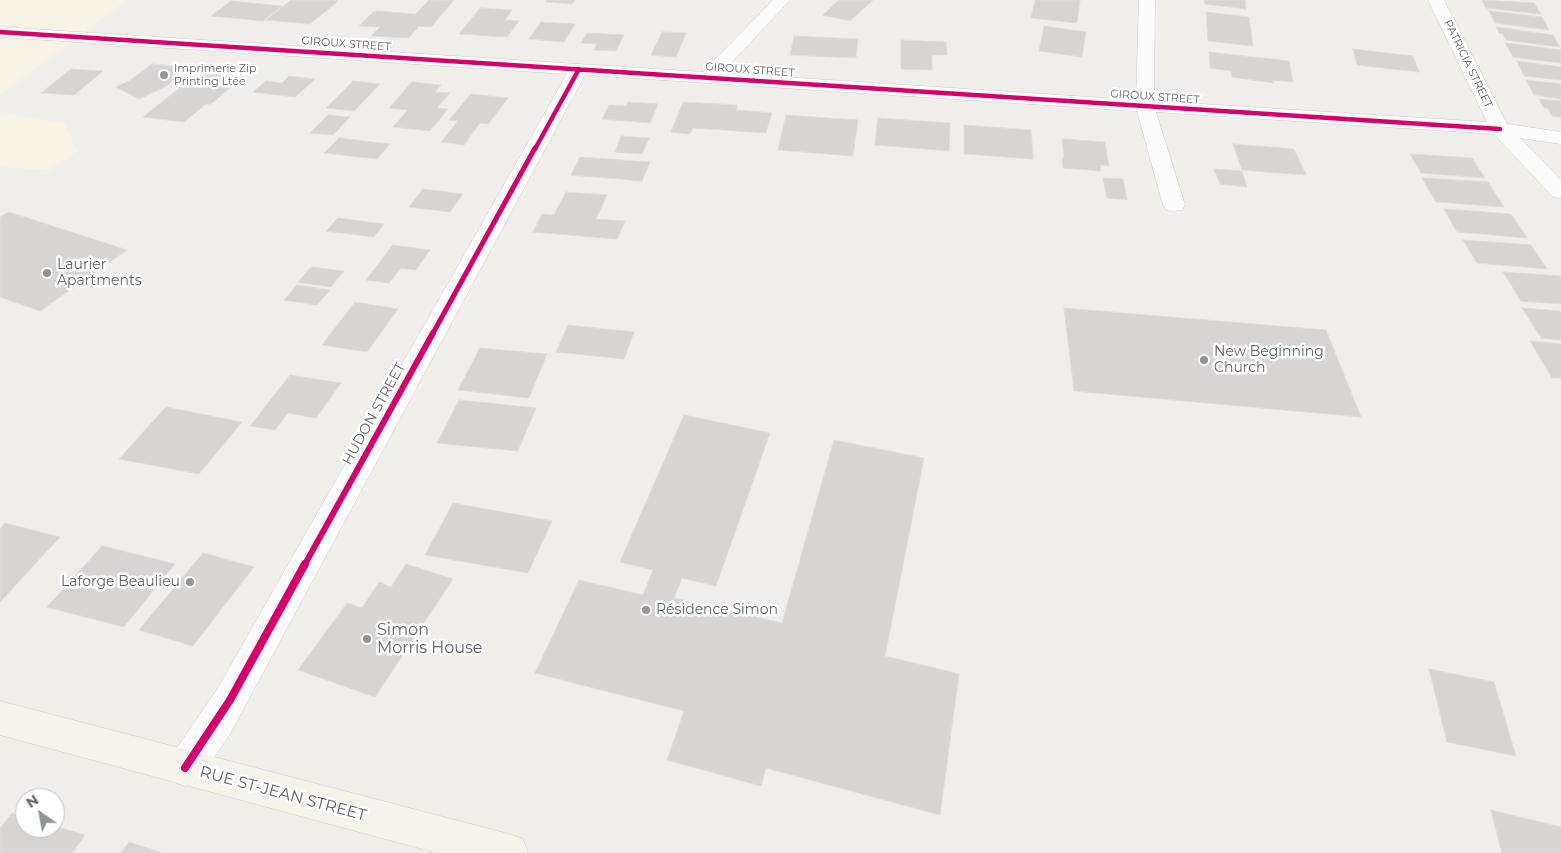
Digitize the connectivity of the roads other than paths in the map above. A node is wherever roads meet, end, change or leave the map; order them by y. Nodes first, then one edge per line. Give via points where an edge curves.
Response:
1 (782, 0) edge
2 (1147, 0) edge
3 (1436, 0) edge
4 (0, 32) edge
5 (579, 69) junction
6 (708, 78) junction
7 (1145, 106) junction
8 (1500, 129) junction
9 (1561, 138) edge
10 (1561, 192) edge
11 (1174, 205) dead end
12 (0, 718) edge
13 (185, 768) junction
14 (509, 853) edge

1 - 6 street
2 - 7 street
3 - 8 street, PATRICIA STREET
4 - 5 street, GIROUX STREET
5 - 6 street, GIROUX STREET
5 - 13 street, HUDON STREET via 226,708
6 - 7 street, GIROUX STREET
7 - 8 street, GIROUX STREET
7 - 11 street
8 - 9 street, GIROUX STREET
8 - 10 street, PATRICIA STREET
12 - 13 main road, RUE ST-JEAN STREET
13 - 14 main road, RUE ST-JEAN STREET

